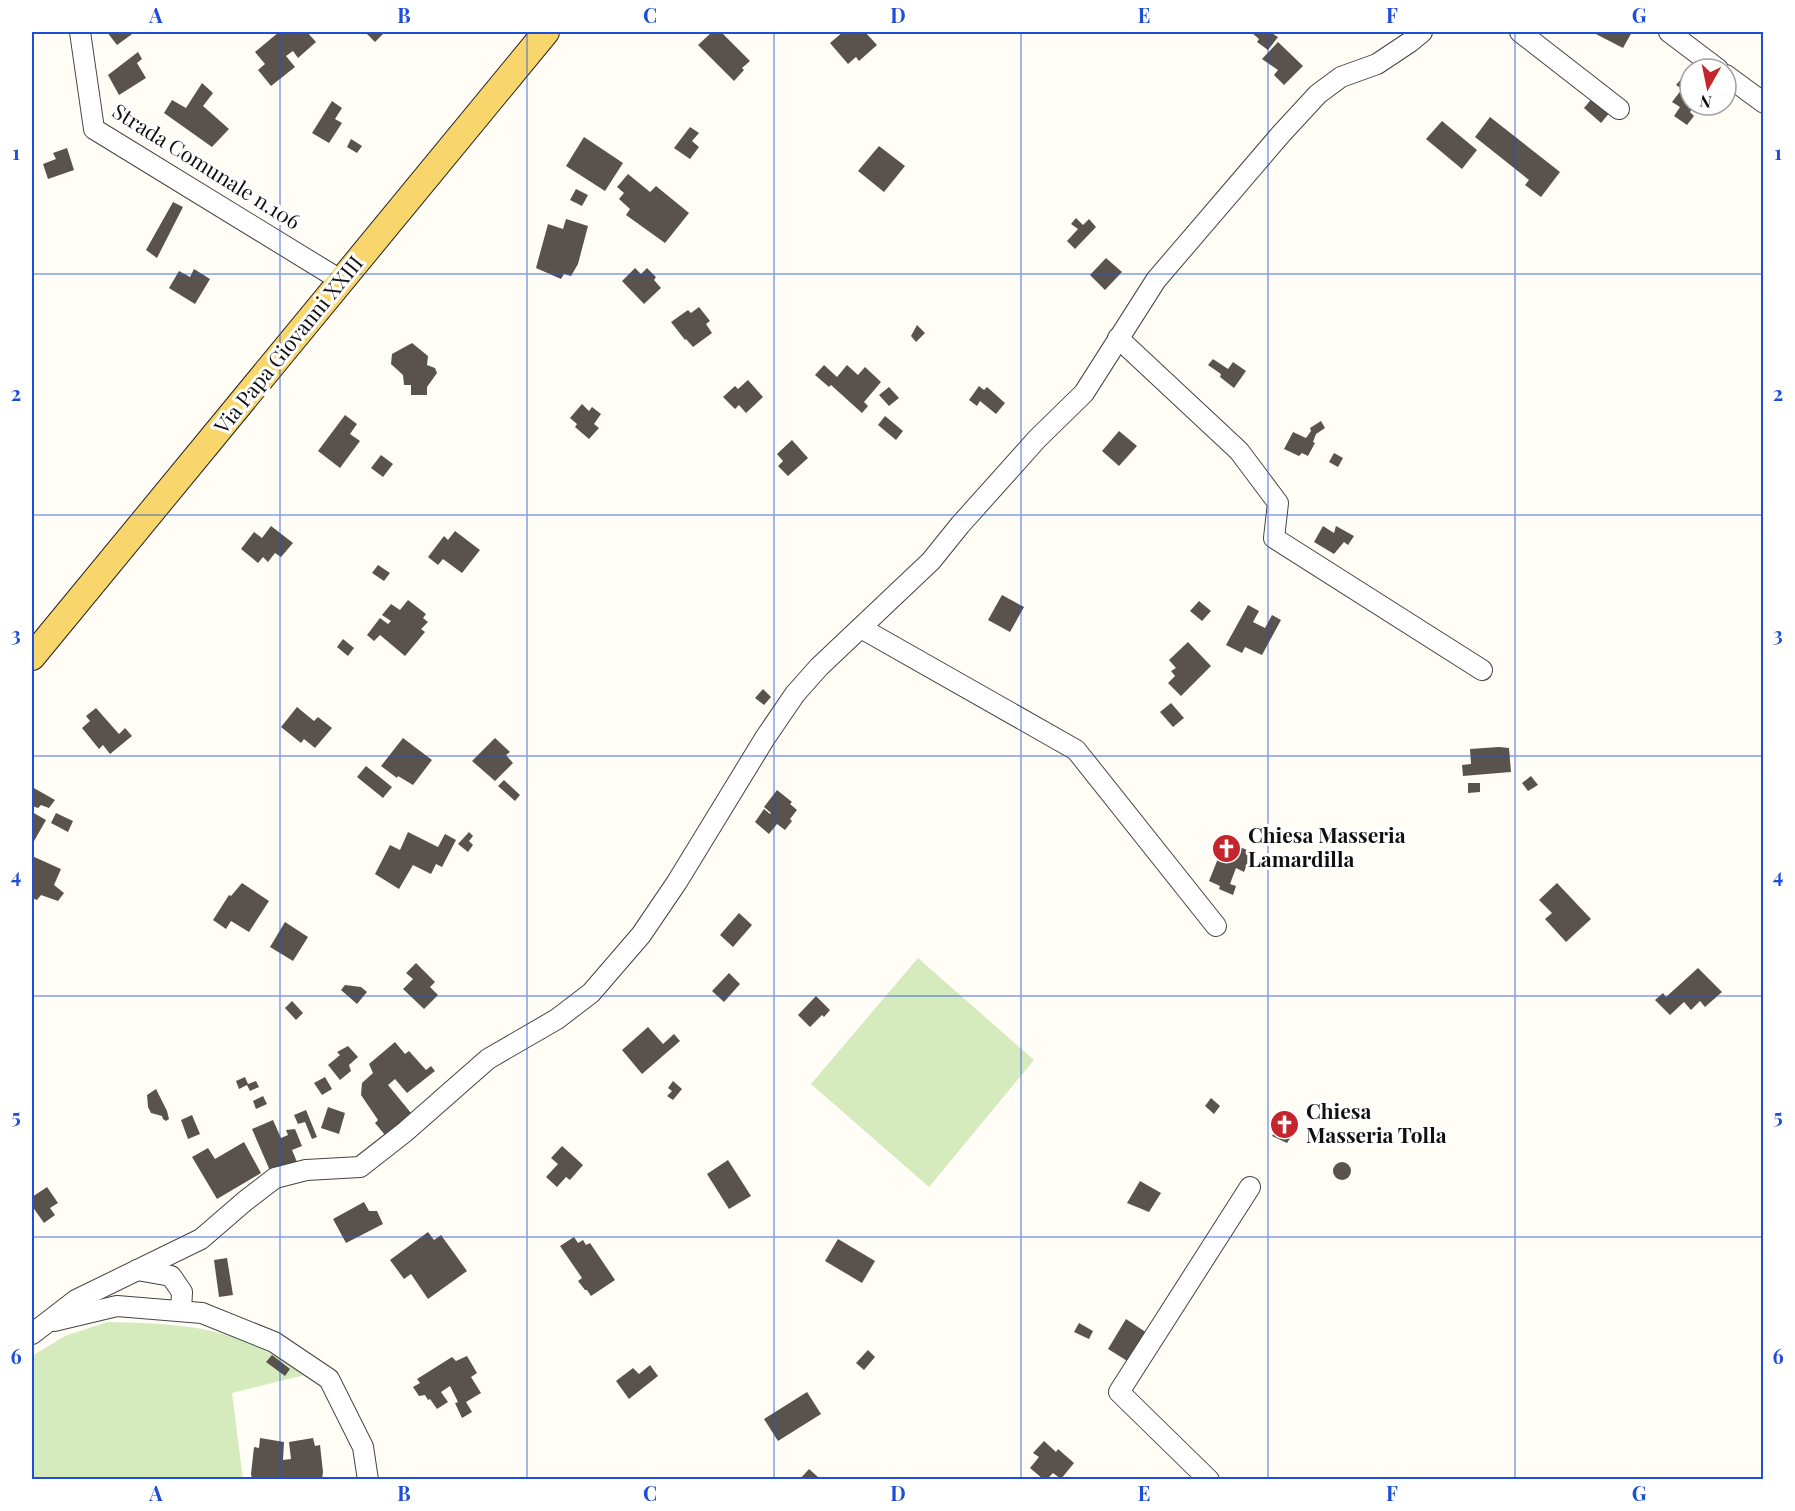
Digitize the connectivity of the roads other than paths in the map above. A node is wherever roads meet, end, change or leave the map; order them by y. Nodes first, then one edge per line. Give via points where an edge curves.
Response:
1 (80, 32) edge
2 (546, 32) edge
3 (1422, 32) edge
4 (1520, 32) edge
5 (1670, 32) edge
6 (1702, 57) edge
7 (1738, 84) edge
8 (1764, 104) edge
9 (1619, 110) dead end
10 (342, 281) junction
11 (1118, 338) junction
12 (861, 628) junction
13 (32, 657) edge
14 (1482, 670) dead end
15 (1216, 926) dead end
16 (1250, 1186) dead end
17 (137, 1270) junction
18 (109, 1284) junction
19 (117, 1306) junction
20 (181, 1311) junction
21 (49, 1322) junction
22 (32, 1334) edge
23 (368, 1479) edge
24 (1209, 1479) edge

1 - 10 street, Strada Comunale n.106 via 94,129
2 - 10 main road, Via Papa Giovanni XXIII
3 - 11 street via 1377,64 1341,77 1317,94 1181,249
4 - 9 street
5 - 6 street
7 - 8 street
10 - 13 main road, Via Papa Giovanni XXIII
11 - 12 street via 1084,393 1030,447 931,561
11 - 14 street via 1239,451 1278,502 1274,538
12 - 15 street via 1076,750
12 - 17 street via 795,694 641,935 591,993 557,1019 488,1059 360,1167 306,1170 275,1178 201,1239
16 - 24 street via 1119,1392
17 - 18 street
17 - 20 street via 171,1276 182,1292
18 - 19 street
18 - 21 street via 76,1299
19 - 20 street
19 - 21 street
20 - 23 street via 201,1313 274,1342 329,1379 363,1447
21 - 22 street

